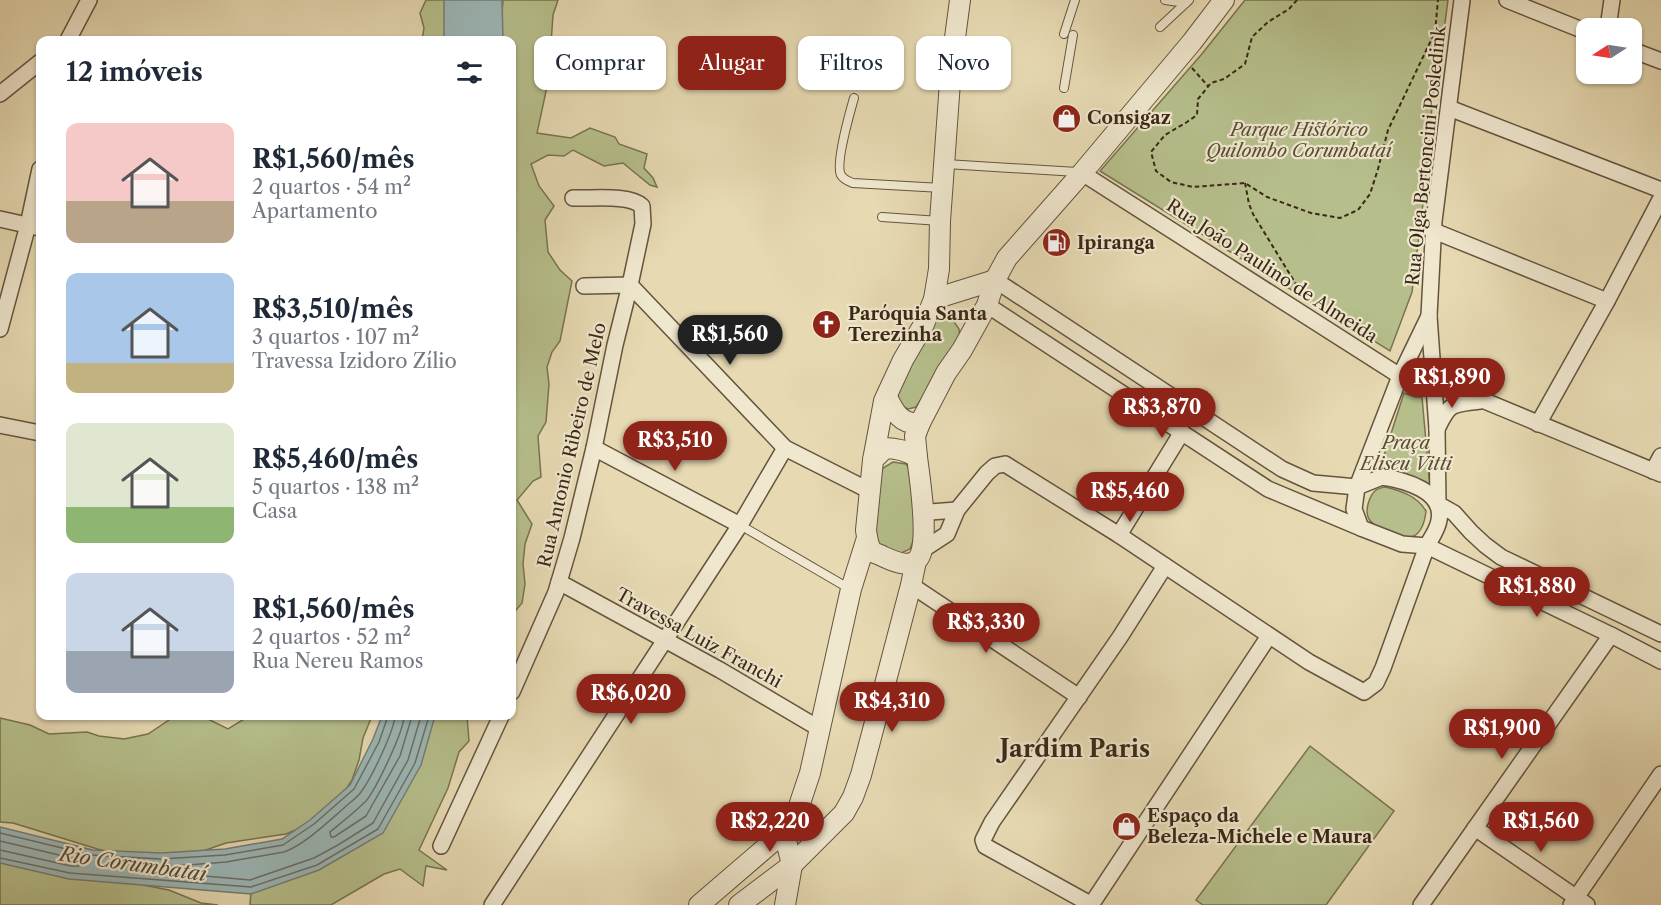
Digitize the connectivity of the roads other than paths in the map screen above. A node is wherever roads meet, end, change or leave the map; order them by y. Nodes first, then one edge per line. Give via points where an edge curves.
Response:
1 (89, 0) edge
2 (960, 0) edge
3 (1075, 0) edge
4 (1166, 0) edge
5 (1224, 0) edge
6 (1462, 0) edge
7 (1508, 0) edge
8 (1612, 0) edge
9 (1187, 1) edge
10 (1609, 18) edge
11 (1160, 27) dead end
12 (1576, 28) edge
13 (1064, 34) dead end
14 (1073, 35) dead end
15 (70, 36) edge
16 (1642, 54) edge
17 (1661, 61) edge
18 (36, 65) edge
19 (1064, 88) dead end
20 (0, 94) edge
21 (854, 98) dead end
22 (1449, 108) junction
23 (945, 164) junction
24 (1082, 173) junction
25 (943, 188) junction
26 (1661, 190) edge
27 (573, 198) dead end
28 (1661, 198) edge
29 (36, 208) edge
30 (882, 217) dead end
31 (0, 219) edge
32 (940, 221) junction
33 (34, 227) edge
34 (1434, 231) junction
35 (995, 280) junction
36 (630, 285) junction
37 (584, 286) dead end
38 (934, 299) junction
39 (1607, 301) junction
40 (987, 304) junction
41 (1429, 316) junction
42 (0, 329) edge
43 (1400, 376) junction
44 (1434, 380) junction
45 (887, 397) junction
46 (1481, 401) junction
47 (920, 423) junction
48 (1538, 424) junction
49 (0, 426) edge
50 (1437, 429) junction
51 (36, 432) edge
52 (1182, 432) junction
53 (594, 448) junction
54 (786, 448) junction
55 (1661, 456) edge
56 (917, 457) junction
57 (873, 460) junction
58 (1657, 472) edge
59 (1357, 487) junction
60 (870, 491) junction
61 (1438, 504) junction
62 (957, 510) junction
63 (922, 516) junction
64 (740, 525) junction
65 (1361, 528) junction
66 (1119, 535) junction
67 (867, 538) junction
68 (1427, 546) junction
69 (919, 556) junction
70 (1165, 566) junction
71 (559, 582) junction
72 (911, 585) junction
73 (851, 589) junction
74 (1661, 634) edge
75 (1611, 635) junction
76 (1269, 636) junction
77 (666, 640) junction
78 (1661, 661) edge
79 (516, 683) edge
80 (1079, 697) junction
81 (499, 720) edge
82 (820, 729) junction
83 (1661, 774) edge
84 (797, 812) junction
85 (1475, 828) junction
86 (826, 830) junction
87 (784, 832) junction
88 (441, 846) dead end
89 (792, 865) junction
90 (1578, 902) edge
91 (492, 905) edge
92 (699, 905) edge
93 (739, 905) edge
94 (785, 905) edge
95 (1092, 905) edge
96 (1421, 905) edge

1 - 15 street
2 - 23 street
3 - 13 lane
4 - 9 lane
5 - 24 street
6 - 22 street, Rua Olga Bertoncini Posledink
7 - 12 street
8 - 10 street
9 - 11 lane
14 - 19 lane
16 - 17 street
18 - 20 street
21 - 25 lane via 839,170 842,177 853,183
22 - 26 street
22 - 34 street, Rua Olga Bertoncini Posledink
23 - 24 lane
23 - 25 street
24 - 35 street via 1007,258
24 - 43 street, Rua João Paulino de Almeida
25 - 32 street
27 - 36 street, Rua Antonio Ribeiro de Melo via 637,201 642,206 643,224
28 - 39 street
29 - 33 street
30 - 32 lane
31 - 33 street
32 - 38 street
33 - 42 street
34 - 39 street
34 - 41 street, Rua Olga Bertoncini Posledink
35 - 38 street
35 - 40 street
35 - 59 street via 1282,469 1314,483
36 - 37 street
36 - 53 street, Rua Antonio Ribeiro de Melo
36 - 54 street
38 - 45 street
39 - 48 street
40 - 47 street
40 - 52 street
41 - 43 street
41 - 44 street
43 - 44 street, Rua João Paulino de Almeida
43 - 59 street
44 - 46 street, Rua João Paulino de Almeida
44 - 50 street
45 - 47 street via 900,418
45 - 57 street
46 - 48 street, Rua João Paulino de Almeida
46 - 50 street via 1454,405 1444,413
47 - 56 street via 915,436
48 - 58 street, Rua João Paulino de Almeida
49 - 51 street
50 - 61 street
52 - 65 street via 1268,489
52 - 66 street
53 - 64 street
53 - 71 street, Rua Antonio Ribeiro de Melo
54 - 60 street
54 - 64 street
55 - 58 street
56 - 57 street via 908,451 885,448
56 - 63 street
57 - 60 street
59 - 61 street via 1382,477 1392,478 1429,493
59 - 65 street via 1354,509
60 - 67 street
61 - 68 street via 1440,519
61 - 74 street via 1454,513 1501,556
62 - 63 street
62 - 66 street via 987,472 1005,464
62 - 69 street via 947,534
63 - 69 street
64 - 73 lane
64 - 77 street
65 - 68 street via 1402,544
66 - 70 street
67 - 69 street via 873,551 896,563 908,564
67 - 73 street
68 - 75 street
68 - 76 street via 1376,682 1364,692
69 - 72 street
70 - 76 street
70 - 80 street
71 - 77 street, Travessa Luiz Franchi
71 - 79 street, Rua Antonio Ribeiro de Melo
72 - 80 street
72 - 86 street via 861,775 843,813
73 - 82 street
75 - 78 street
75 - 85 street
76 - 95 street
77 - 82 street, Travessa Luiz Franchi
77 - 91 street
80 - 95 street via 983,840 985,846
81 - 88 street
82 - 84 street
83 - 90 street
84 - 86 street
84 - 87 street
85 - 90 street
85 - 96 street
86 - 89 street
87 - 89 street
87 - 92 street
89 - 93 street
89 - 94 street

